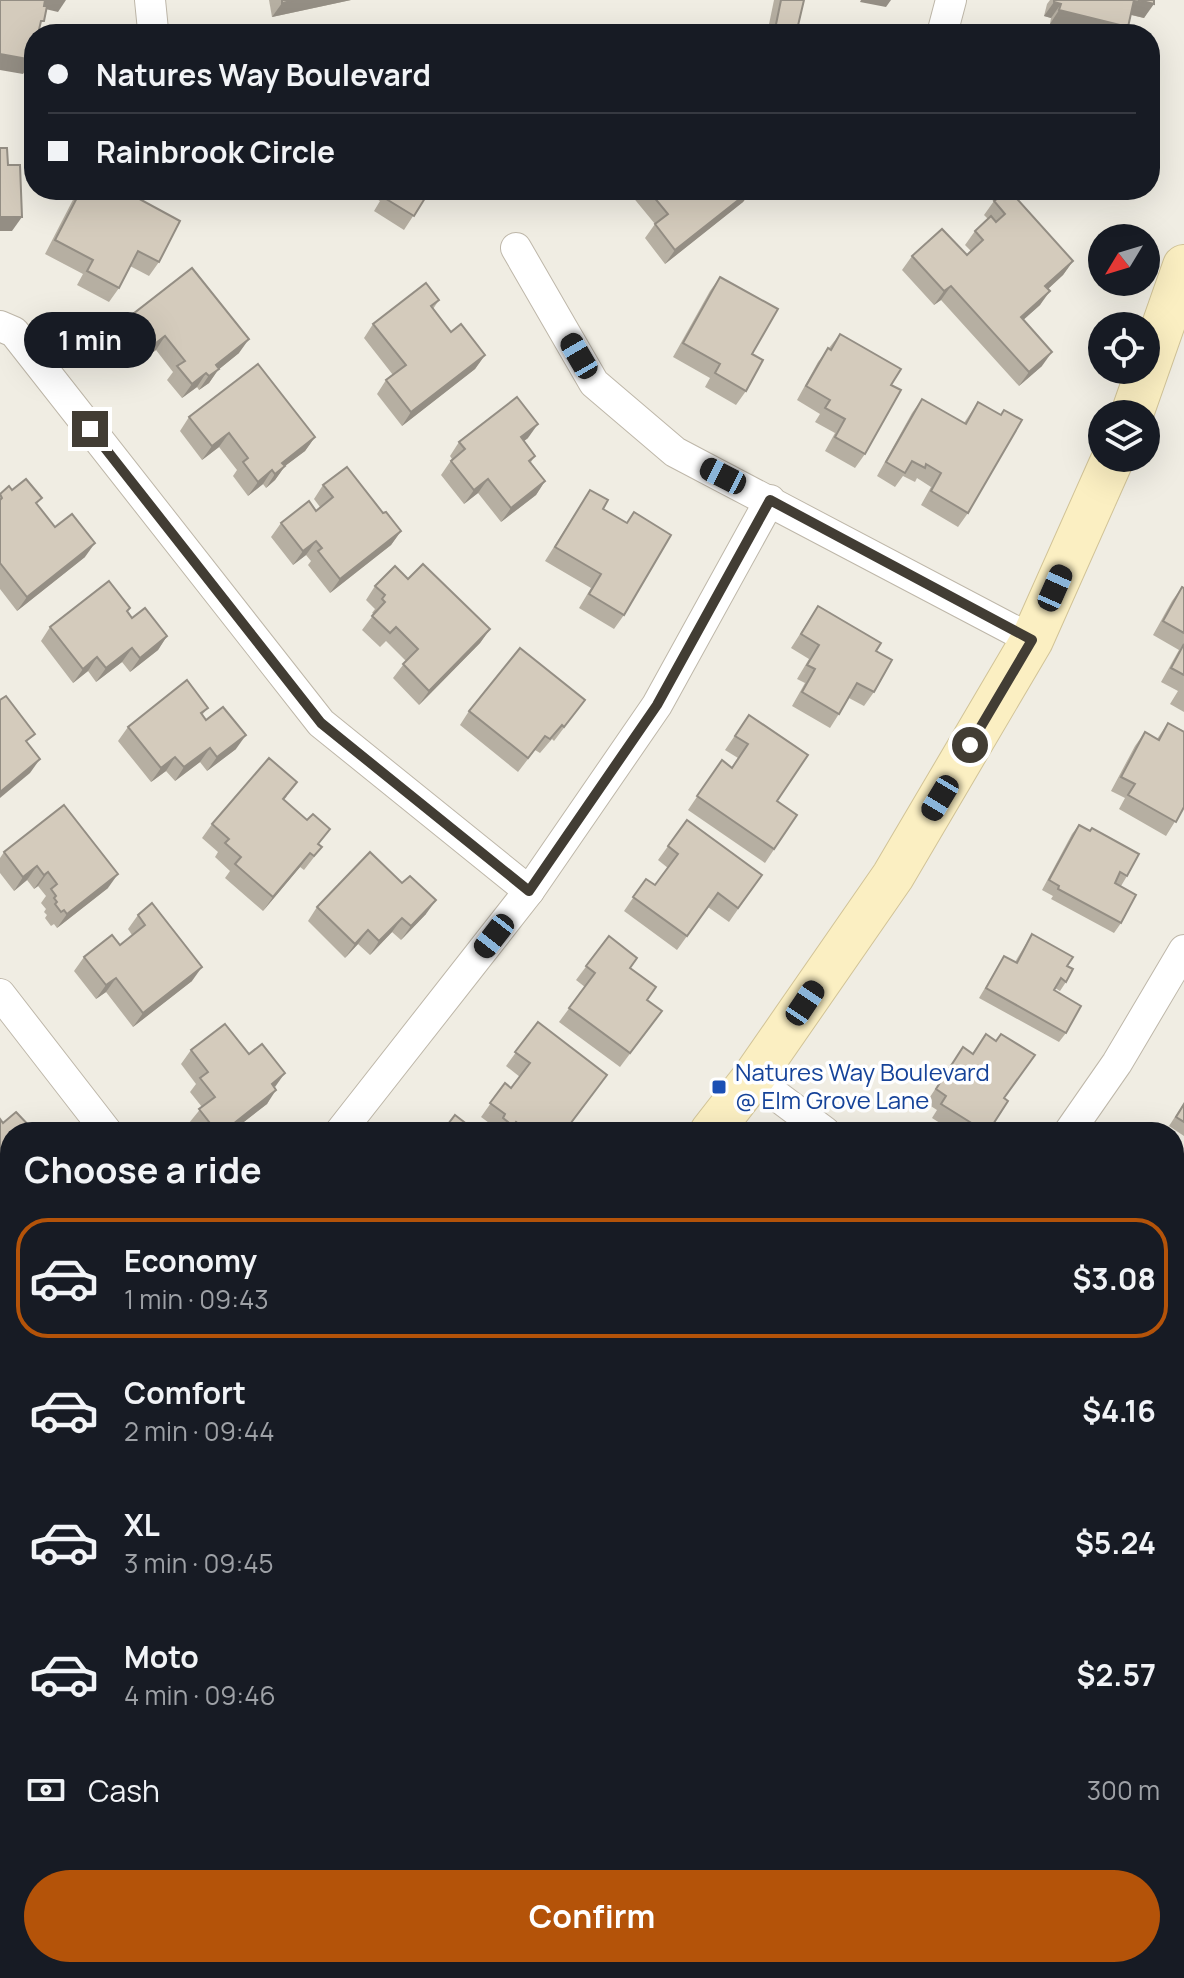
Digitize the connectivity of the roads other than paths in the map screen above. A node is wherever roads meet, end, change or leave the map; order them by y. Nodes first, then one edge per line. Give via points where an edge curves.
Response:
1 (150, 0) edge
2 (951, 0) edge
3 (152, 24) edge
4 (945, 24) edge
5 (516, 248) dead end
6 (1184, 266) edge
7 (0, 326) edge
8 (1137, 400) edge
9 (1107, 472) edge
10 (770, 500) junction
11 (1032, 640) junction
12 (529, 891) junction
13 (1184, 950) edge
14 (0, 994) edge
15 (753, 1078) junction
16 (99, 1122) edge
17 (348, 1122) edge
18 (719, 1122) edge
19 (812, 1122) edge
20 (1076, 1122) edge

1 - 3 street
2 - 4 street
5 - 10 street via 594,383 675,452
6 - 8 street
7 - 12 street via 14,332 321,723
9 - 11 street
10 - 11 street
10 - 12 street via 657,705
11 - 15 street via 893,876
12 - 17 street
13 - 20 street
14 - 16 street
15 - 18 street
15 - 19 street

